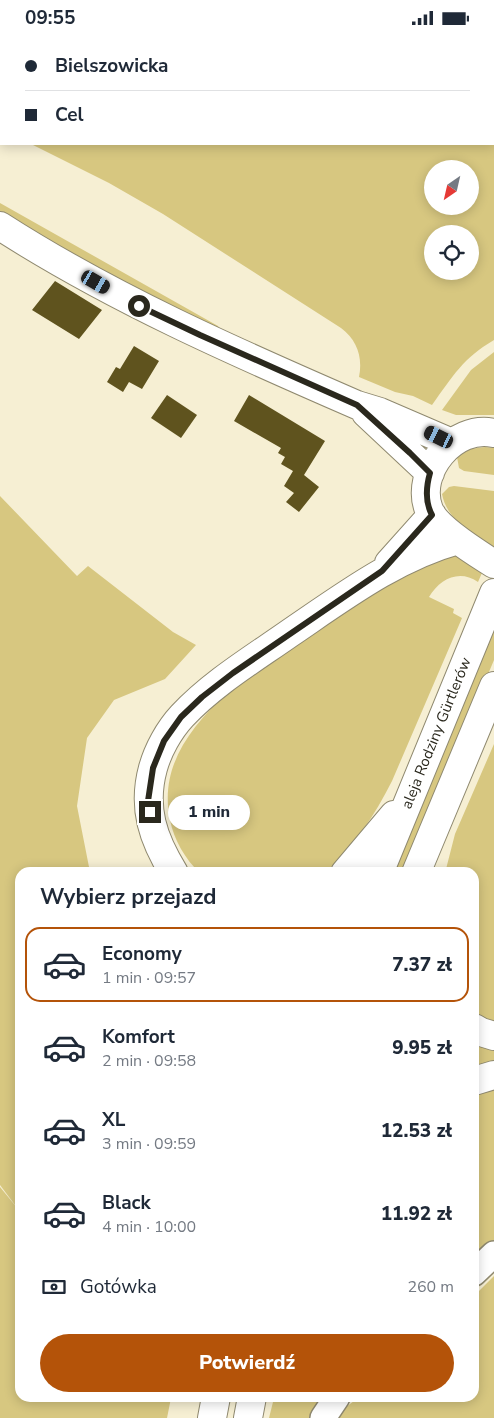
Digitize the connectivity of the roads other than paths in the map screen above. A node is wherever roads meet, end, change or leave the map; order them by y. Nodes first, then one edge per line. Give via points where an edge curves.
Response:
1 (0, 226) edge
2 (357, 405) junction
3 (494, 433) edge
4 (452, 443) junction
5 (430, 473) junction
6 (432, 515) junction
7 (458, 540) junction
8 (494, 564) edge
9 (382, 571) junction
10 (493, 595) edge
11 (494, 686) edge
12 (410, 797) junction
13 (428, 843) junction
14 (171, 867) edge
15 (350, 867) edge
16 (381, 867) edge
17 (418, 867) edge
18 (425, 867) edge
19 (479, 1031) edge
20 (494, 1036) edge
21 (494, 1075) edge
22 (479, 1080) edge
23 (494, 1254) edge
24 (479, 1268) edge
25 (215, 1402) edge
26 (251, 1402) edge
27 (334, 1402) edge
28 (212, 1418) edge
29 (248, 1418) edge
30 (323, 1418) edge

1 - 2 main road via 142,307
2 - 4 main road via 389,415
2 - 5 main road
3 - 4 main road via 466,435
4 - 5 main road
5 - 6 main road via 427,494
6 - 7 main road
6 - 9 main road
7 - 8 main road
7 - 9 main road via 431,548
9 - 14 main road via 225,679 181,717 164,741 153,768 148,801 159,848
10 - 12 main road, aleja Rodziny Gürtlerów
11 - 13 main road
12 - 15 main road
12 - 16 main road, aleja Rodziny Gürtlerów
13 - 17 main road
13 - 18 main road
19 - 20 main road
21 - 22 main road
23 - 24 street
25 - 28 main road
26 - 29 main road
27 - 30 street

